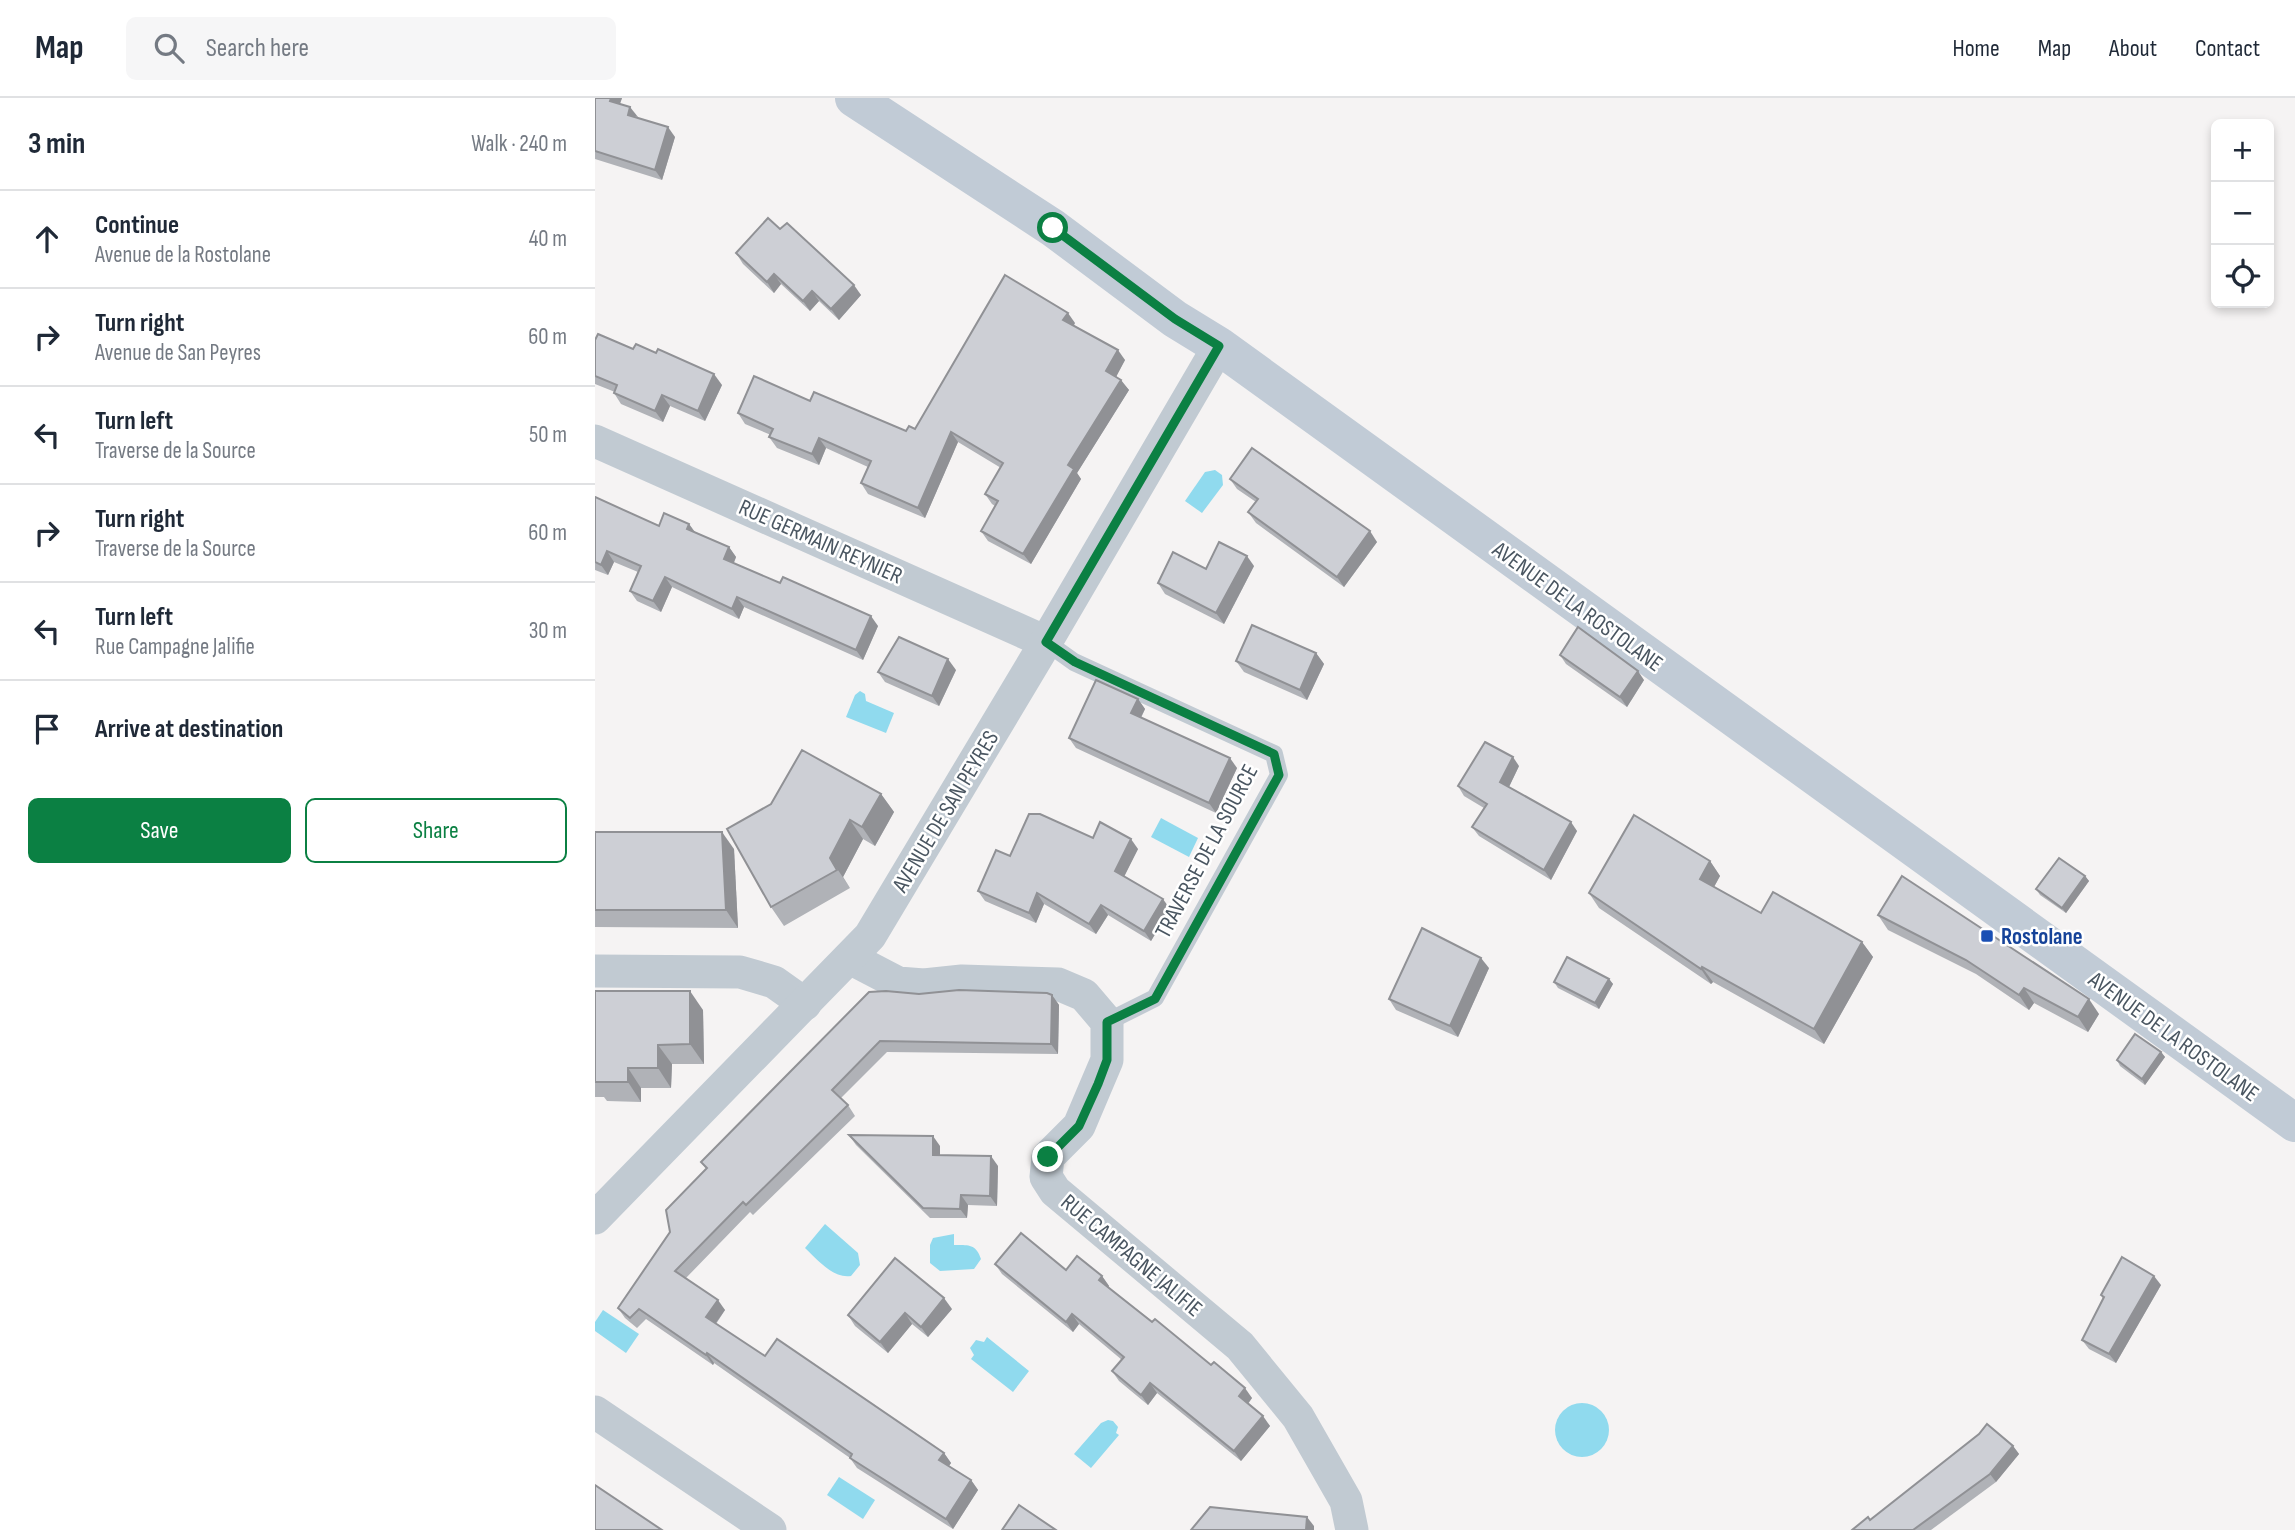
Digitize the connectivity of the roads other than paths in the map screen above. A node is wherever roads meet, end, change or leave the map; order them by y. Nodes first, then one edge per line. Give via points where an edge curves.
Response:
1 (855, 98) edge
2 (1219, 346) junction
3 (595, 441) edge
4 (1046, 642) junction
5 (850, 958) junction
6 (595, 971) edge
7 (805, 1004) junction
8 (1107, 1022) junction
9 (2295, 1124) edge
10 (595, 1218) edge
11 (595, 1412) edge
12 (770, 1530) edge
13 (1353, 1530) edge

1 - 2 street, AVENUE DE LA ROSTOLANE via 1053,228
2 - 4 street, AVENUE DE SAN PEYRES
2 - 9 street, AVENUE DE LA ROSTOLANE
3 - 4 street, RUE GERMAIN REYNIER
4 - 5 street, AVENUE DE SAN PEYRES via 870,936
4 - 8 lane, TRAVERSE DE LA SOURCE via 1075,662 1274,754 1279,775 1155,999
5 - 7 street, AVENUE DE SAN PEYRES
5 - 8 street via 898,983 1058,984 1084,995
6 - 7 street via 740,972 774,982
7 - 10 street, AVENUE DE SAN PEYRES
8 - 13 street, RUE CAMPAGNE JALIFIE via 1107,1060 1098,1084 1079,1126 1048,1157 1046,1177 1055,1191 1240,1346 1298,1417 1346,1501
11 - 12 street

